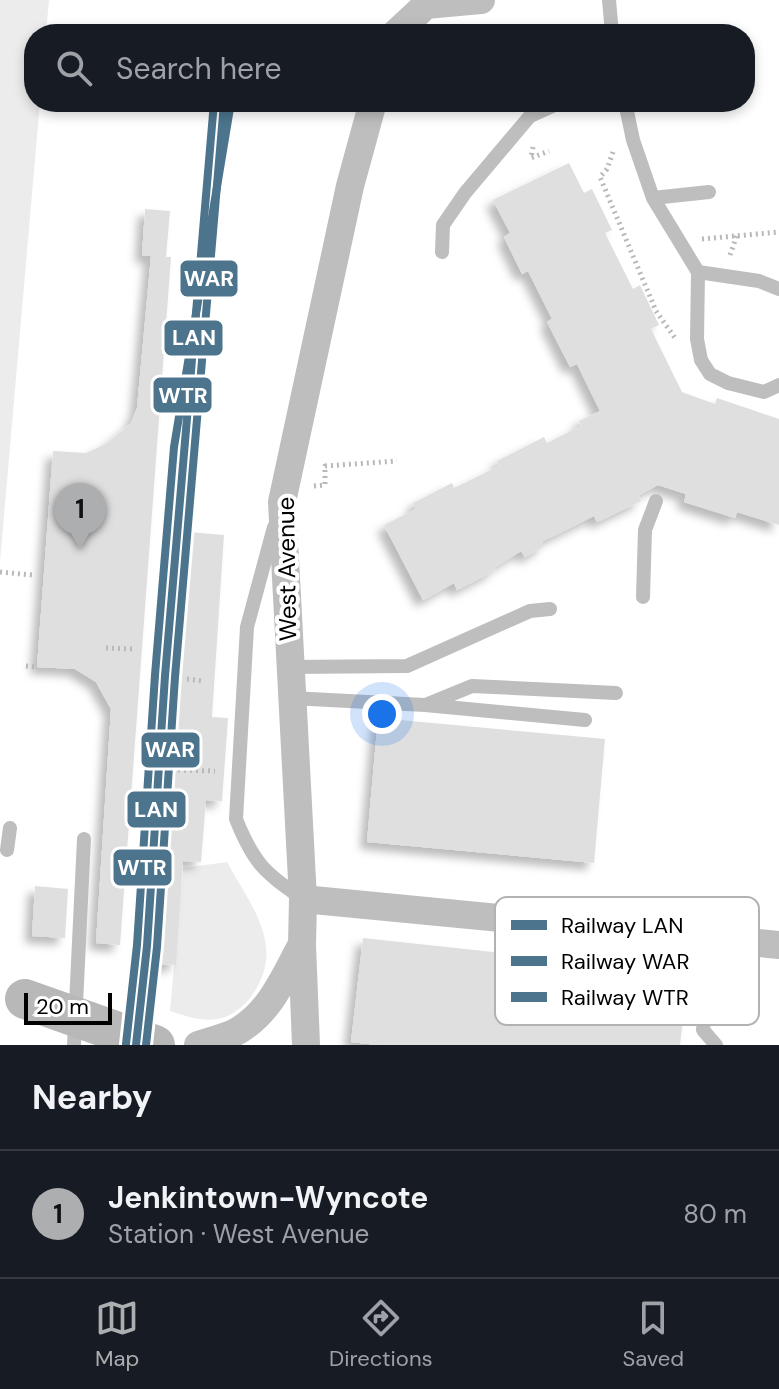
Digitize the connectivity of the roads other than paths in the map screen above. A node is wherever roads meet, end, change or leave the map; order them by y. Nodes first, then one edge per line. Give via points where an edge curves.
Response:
1 (481, 0) edge
2 (609, 0) edge
3 (406, 24) edge
4 (611, 24) edge
5 (370, 112) edge
6 (539, 112) edge
7 (628, 112) edge
8 (709, 192) dead end
9 (653, 198) junction
10 (442, 252) dead end
11 (698, 272) junction
12 (779, 289) edge
13 (779, 385) edge
14 (656, 501) dead end
15 (282, 502) junction
16 (643, 597) dead end
17 (550, 609) dead end
18 (290, 667) junction
19 (616, 693) dead end
20 (291, 698) junction
21 (425, 705) junction
22 (585, 720) dead end
23 (10, 828) dead end
24 (84, 839) dead end
25 (7, 850) dead end
26 (303, 899) junction
27 (495, 917) edge
28 (759, 943) edge
29 (302, 945) junction
30 (779, 945) edge
31 (25, 999) dead end
32 (703, 1025) edge
33 (74, 1045) edge
34 (155, 1045) edge
35 (198, 1045) edge
36 (306, 1045) edge
37 (716, 1045) edge

1 - 3 street via 426,5
2 - 4 lane
5 - 15 street, West Avenue
6 - 10 lane via 465,193 443,225
7 - 9 lane
8 - 9 lane
9 - 11 lane
11 - 12 lane
11 - 13 lane via 697,339 710,374 764,392
14 - 16 lane via 645,530
15 - 18 street, West Avenue
15 - 26 lane via 247,627 236,819 266,874
17 - 18 lane via 530,611 407,666
18 - 20 street, West Avenue
19 - 21 lane via 472,686
20 - 21 lane
20 - 26 street, West Avenue
21 - 22 lane
23 - 25 lane
24 - 33 lane
26 - 27 street
26 - 29 street, West Avenue
28 - 30 street
29 - 35 street via 261,1015 234,1033
29 - 36 street, West Avenue
31 - 34 main road, bridge
32 - 37 lane

